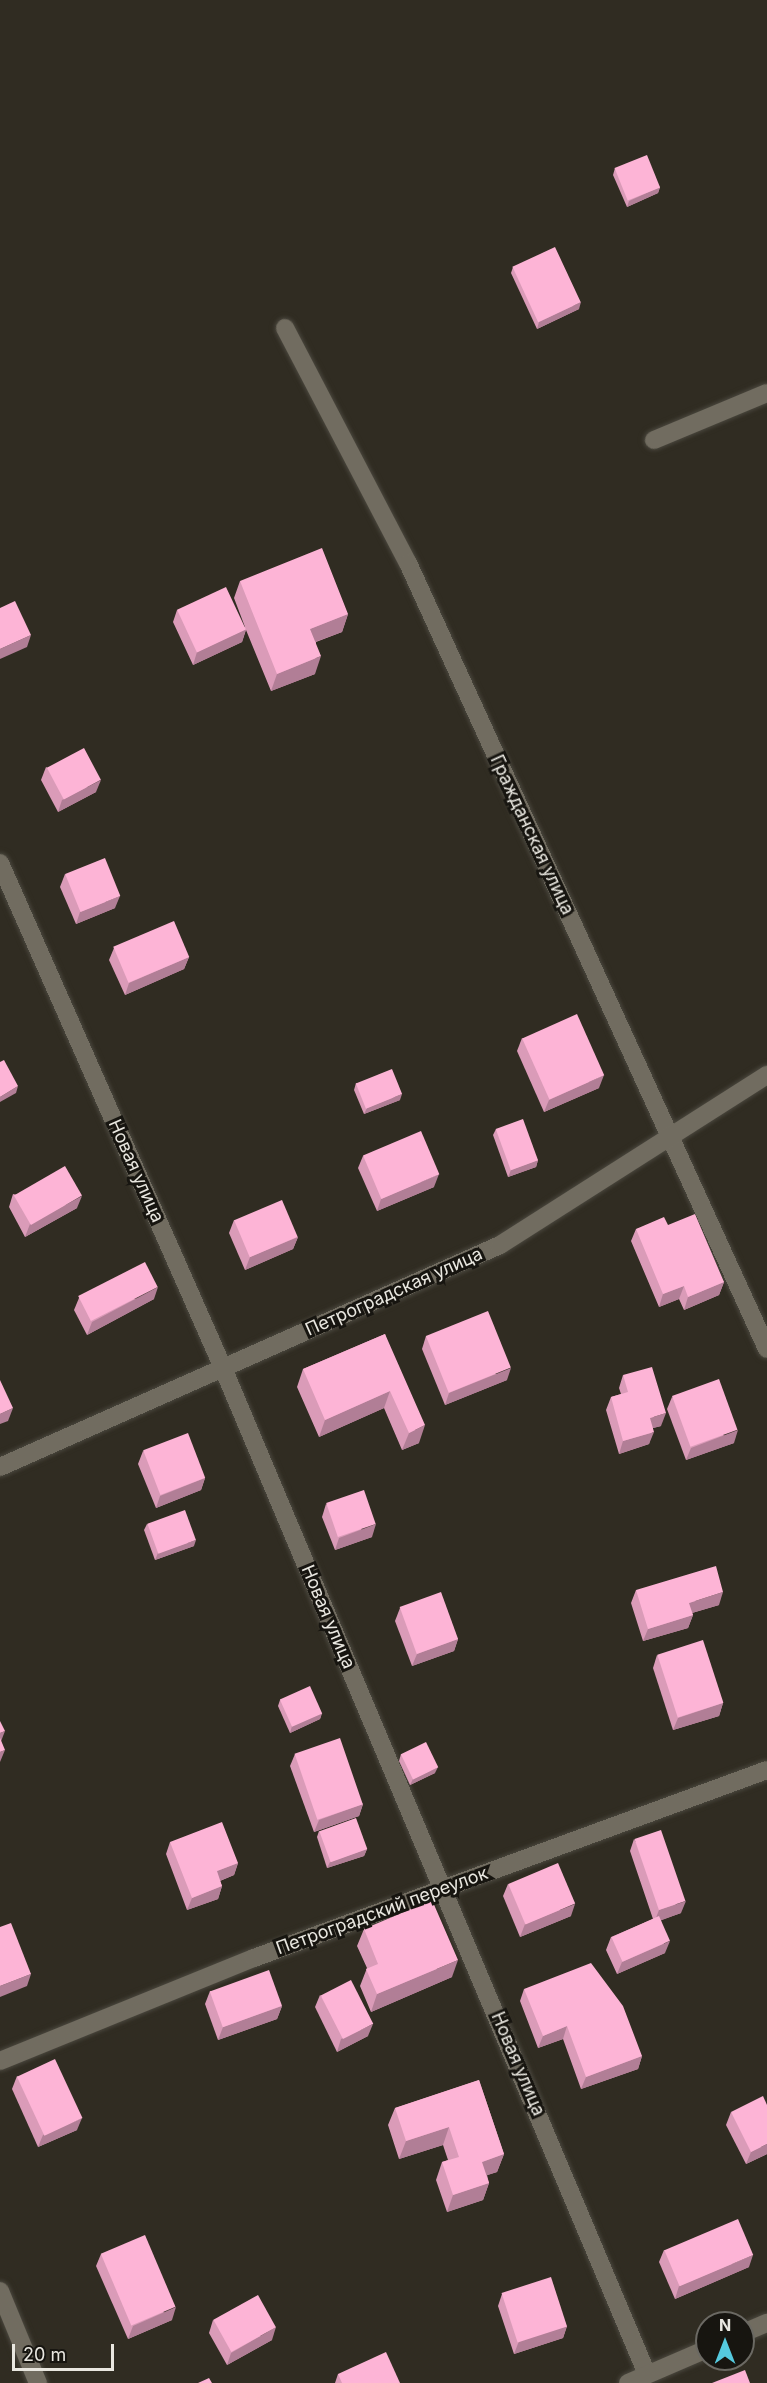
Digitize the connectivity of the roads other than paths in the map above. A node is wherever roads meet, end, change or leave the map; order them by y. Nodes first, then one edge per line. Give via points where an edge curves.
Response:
1 (285, 328) dead end
2 (767, 393) edge
3 (654, 440) dead end
4 (2, 873) edge
5 (767, 1075) edge
6 (669, 1135) junction
7 (767, 1349) edge
8 (222, 1368) junction
9 (0, 1467) edge
10 (767, 1770) edge
11 (444, 1888) junction
12 (0, 2061) edge
13 (0, 2291) edge
14 (695, 2354) edge
15 (647, 2374) junction
16 (38, 2383) edge
17 (628, 2383) edge

1 - 6 street, Гражданская улица via 408,563
2 - 3 street
4 - 8 street, Новая улица
5 - 6 street, Петроградская улица
6 - 7 street, Гражданская улица
6 - 8 street, Петроградская улица via 500,1245
8 - 9 street, Петроградская улица
8 - 11 street, Новая улица
10 - 11 street, Петроградский переулок
11 - 12 street, Петроградский переулок via 254,1958
11 - 15 street, Новая улица
13 - 16 street
14 - 15 street
15 - 17 street

